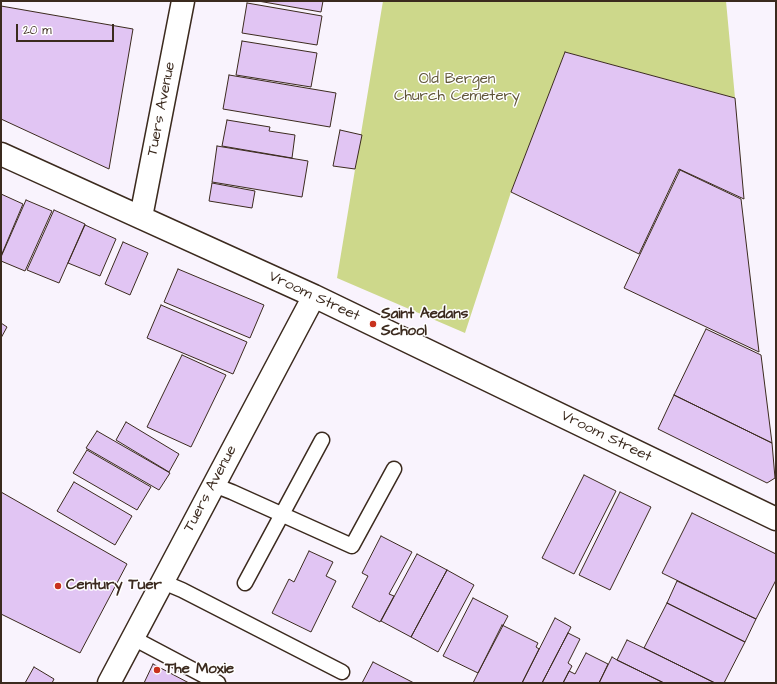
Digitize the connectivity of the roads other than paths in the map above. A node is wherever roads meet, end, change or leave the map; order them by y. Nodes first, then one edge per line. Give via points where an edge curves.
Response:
1 (183, 1) edge
2 (1, 154) edge
3 (141, 217) junction
4 (314, 296) junction
5 (322, 440) dead end
6 (394, 469) dead end
7 (214, 485) junction
8 (283, 515) junction
9 (776, 519) edge
10 (162, 582) junction
11 (245, 582) dead end
12 (133, 638) junction
13 (342, 672) dead end
14 (109, 683) edge
15 (218, 683) edge

1 - 3 street, Tuers Avenue
2 - 3 street, Vroom Street
3 - 4 street, Vroom Street
4 - 7 street, Tuers Avenue
4 - 9 street, Vroom Street
5 - 8 lane
6 - 8 lane via 352,546
7 - 8 lane
7 - 10 street, Tuers Avenue
8 - 11 lane
10 - 12 street, Tuers Avenue
10 - 13 lane
12 - 14 street, Tuers Avenue
12 - 15 lane

